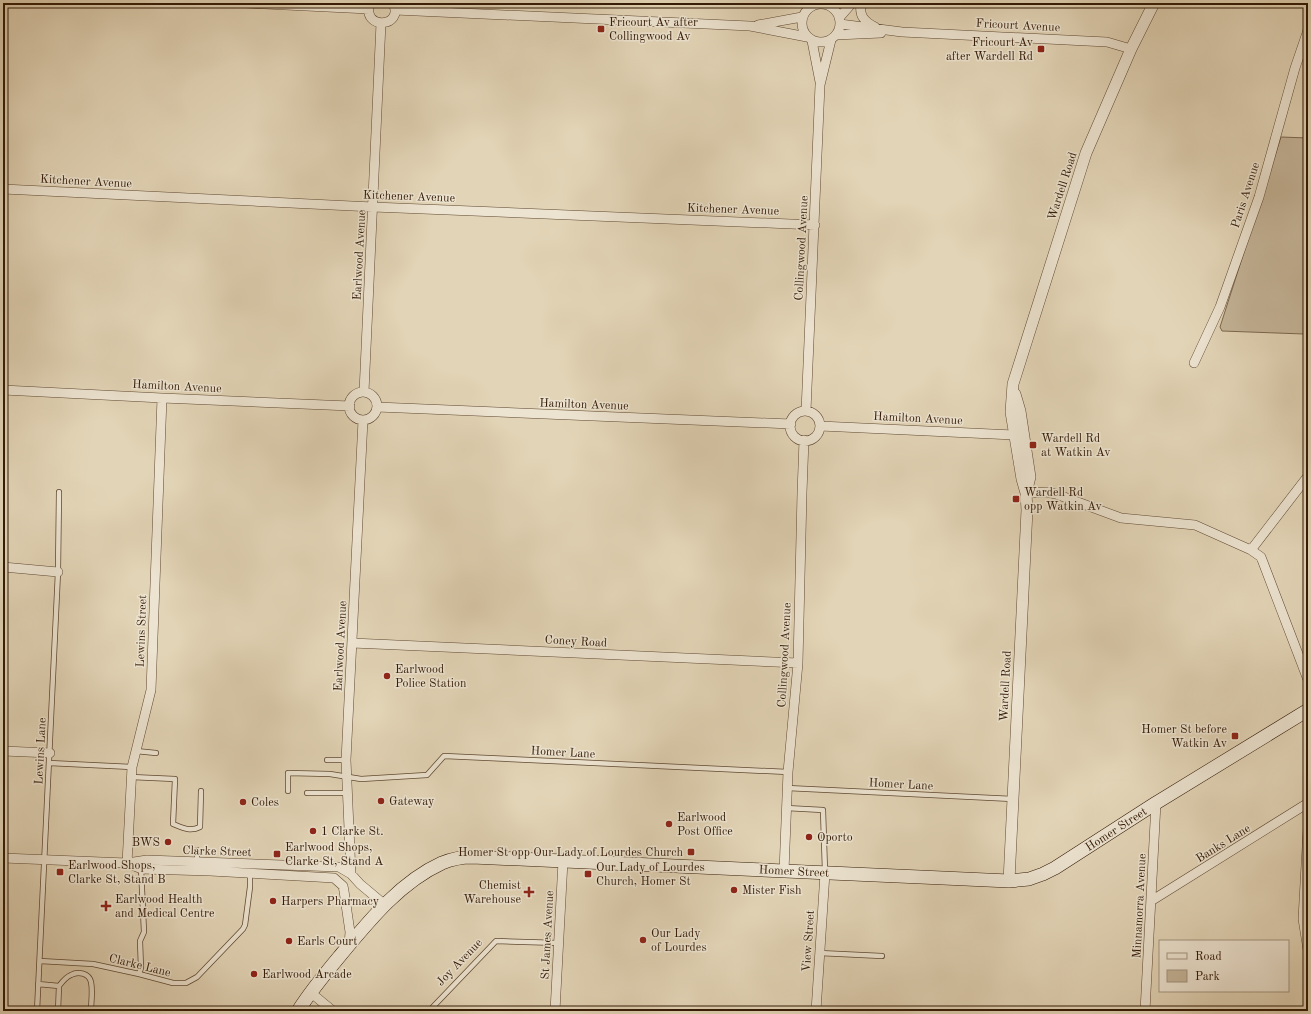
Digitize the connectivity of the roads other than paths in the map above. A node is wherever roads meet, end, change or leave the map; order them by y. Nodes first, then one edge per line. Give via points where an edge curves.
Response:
1 (246, 3) edge
2 (852, 3) edge
3 (861, 3) edge
4 (1154, 3) edge
5 (817, 4) edge
6 (834, 5) edge
7 (370, 6) edge
8 (394, 7) edge
9 (803, 11) edge
10 (840, 21) junction
11 (381, 23) junction
12 (750, 26) junction
13 (878, 28) junction
14 (1308, 30) edge
15 (902, 32) junction
16 (834, 37) junction
17 (810, 39) junction
18 (1132, 49) junction
19 (820, 85) junction
20 (3, 189) edge
21 (373, 207) junction
22 (815, 225) junction
23 (1194, 363) dead end
24 (1013, 384) junction
25 (3, 390) edge
26 (364, 392) junction
27 (162, 398) junction
28 (350, 406) junction
29 (377, 407) junction
30 (806, 411) junction
31 (363, 420) junction
32 (791, 424) junction
33 (820, 426) junction
34 (1014, 435) junction
35 (804, 440) junction
36 (1308, 476) edge
37 (59, 492) dead end
38 (1026, 493) junction
39 (1251, 550) junction
40 (3, 567) edge
41 (58, 572) junction
42 (352, 643) junction
43 (798, 663) junction
44 (1308, 680) edge
45 (1308, 710) edge
46 (3, 751) edge
47 (136, 751) junction
48 (50, 752) junction
49 (156, 753) dead end
50 (327, 760) dead end
51 (346, 760) junction
52 (49, 763) junction
53 (132, 767) junction
54 (788, 772) junction
55 (346, 776) junction
56 (131, 777) junction
57 (788, 788) junction
58 (201, 791) dead end
59 (288, 791) dead end
60 (307, 793) dead end
61 (347, 793) junction
62 (1013, 799) junction
63 (1156, 803) junction
64 (1308, 804) edge
65 (786, 808) junction
66 (1308, 829) edge
67 (197, 850) dead end
68 (3, 858) edge
69 (44, 860) junction
70 (563, 861) junction
71 (127, 863) junction
72 (140, 865) junction
73 (306, 865) junction
74 (197, 866) junction
75 (249, 868) junction
76 (784, 871) junction
77 (825, 873) junction
78 (351, 874) junction
79 (303, 876) junction
80 (1009, 881) junction
81 (1306, 882) edge
82 (1151, 901) junction
83 (385, 905) junction
84 (559, 943) junction
85 (349, 945) junction
86 (1308, 950) edge
87 (819, 953) junction
88 (882, 956) dead end
89 (40, 961) junction
90 (139, 974) junction
91 (38, 984) junction
92 (59, 986) junction
93 (310, 992) junction
94 (37, 1011) edge
95 (58, 1011) edge
96 (91, 1011) edge
97 (298, 1011) edge
98 (334, 1011) edge
99 (430, 1011) edge
100 (555, 1011) edge
101 (816, 1011) edge
102 (1145, 1011) edge

1 - 7 street
2 - 10 street
3 - 13 street via 863,18
4 - 18 street, Wardell Road
5 - 6 street
5 - 9 street
6 - 10 street
7 - 11 street via 372,19
8 - 11 street via 391,20
8 - 12 street
9 - 12 street
9 - 17 street via 802,28
10 - 13 street, Fricourt Avenue
10 - 16 street
11 - 21 street, Earlwood Avenue
12 - 17 street
13 - 15 street, Fricourt Avenue
14 - 23 street, Paris Avenue via 1259,197 1220,307
15 - 16 street, Fricourt Avenue
15 - 18 street, Fricourt Avenue via 1107,42
16 - 17 street via 819,43
16 - 19 street, Collingwood Avenue
17 - 19 street, Collingwood Avenue
18 - 24 street, Wardell Road via 1086,153
19 - 22 street, Collingwood Avenue
20 - 21 street, Kitchener Avenue
21 - 22 street, Kitchener Avenue
21 - 26 street, Earlwood Avenue
22 - 30 street, Collingwood Avenue
24 - 34 street, Wardell Road via 1011,412
24 - 38 street, Wardell Road via 1020,411 1030,477
25 - 27 street, Hamilton Avenue
26 - 28 street via 350,401
26 - 29 street via 375,399
27 - 28 street, Hamilton Avenue
27 - 47 street, Lewins Street via 151,690
28 - 31 street via 355,417
29 - 31 street via 371,417
29 - 32 street, Hamilton Avenue
30 - 32 street via 797,413
30 - 33 street via 817,417
31 - 42 street, Earlwood Avenue
32 - 35 street via 796,437
33 - 34 street, Hamilton Avenue
33 - 35 street via 814,438
34 - 38 street, Wardell Road
35 - 43 street, Collingwood Avenue
36 - 39 street
37 - 41 lane, Lewins Lane
38 - 39 street via 1056,494 1121,518 1195,525
38 - 62 street, Wardell Road
39 - 44 street via 1261,557
40 - 41 street
41 - 48 lane, Lewins Lane
42 - 43 street, Coney Road
42 - 51 street, Earlwood Avenue
43 - 54 street, Collingwood Avenue
45 - 63 main road, Homer Street
46 - 48 street
47 - 49 lane
47 - 53 street, Lewins Street
48 - 52 lane, Lewins Lane
50 - 51 lane
51 - 55 street, Earlwood Avenue
52 - 53 lane
52 - 69 lane, Lewins Lane
53 - 56 street, Lewins Street
54 - 55 lane, Homer Lane via 444,756 426,775 361,779
54 - 57 street, Collingwood Avenue
55 - 59 lane, Homer Lane via 288,773
55 - 61 street, Earlwood Avenue
56 - 58 lane via 175,779 173,824 194,830 200,827
56 - 71 street, Lewins Street
57 - 62 lane, Homer Lane
57 - 65 street, Collingwood Avenue
60 - 61 lane
61 - 78 street, Earlwood Avenue
62 - 80 street, Wardell Road
63 - 80 main road, Homer Street via 1055,868 1029,879
63 - 82 street, Minnamorra Avenue
64 - 82 street, Banks Lane
65 - 76 street, Collingwood Avenue
65 - 77 lane via 823,810
66 - 81 street
67 - 74 lane
68 - 69 street, Clarke Street
69 - 71 street, Clarke Street
69 - 89 lane, Lewins Lane
70 - 76 main road, Homer Street
70 - 83 main road, Homer Street via 472,857 454,859 436,866 418,878
70 - 84 street, St James Avenue
71 - 72 street, Clarke Street
72 - 74 street, Clarke Street
72 - 90 lane via 144,932 140,941
73 - 75 street, Clarke Street
73 - 78 street, Clarke Street via 339,867
73 - 79 lane
74 - 75 street, Clarke Street
75 - 79 street, Clarke Street
75 - 90 lane, Clarke Lane via 250,887 245,925 197,977 180,984
76 - 77 main road, Homer Street
77 - 80 main road, Homer Street
77 - 87 street, View Street
78 - 83 street, Clarke Street
79 - 85 street, Clarke Street via 334,878 342,886 350,932
81 - 86 street via 1303,919
82 - 102 street, Minnamorra Avenue
83 - 85 main road, Homer Street
84 - 99 lane, Joy Avenue via 496,941
84 - 100 street, St James Avenue
85 - 93 main road, Homer Street
87 - 88 lane
87 - 101 street, View Street
89 - 90 lane, Clarke Lane via 93,964
89 - 91 lane, Lewins Lane
91 - 92 lane
91 - 94 lane, Lewins Lane
92 - 95 lane
92 - 96 lane via 71,974 88,976 92,987
93 - 97 main road, Homer Street
93 - 98 street

